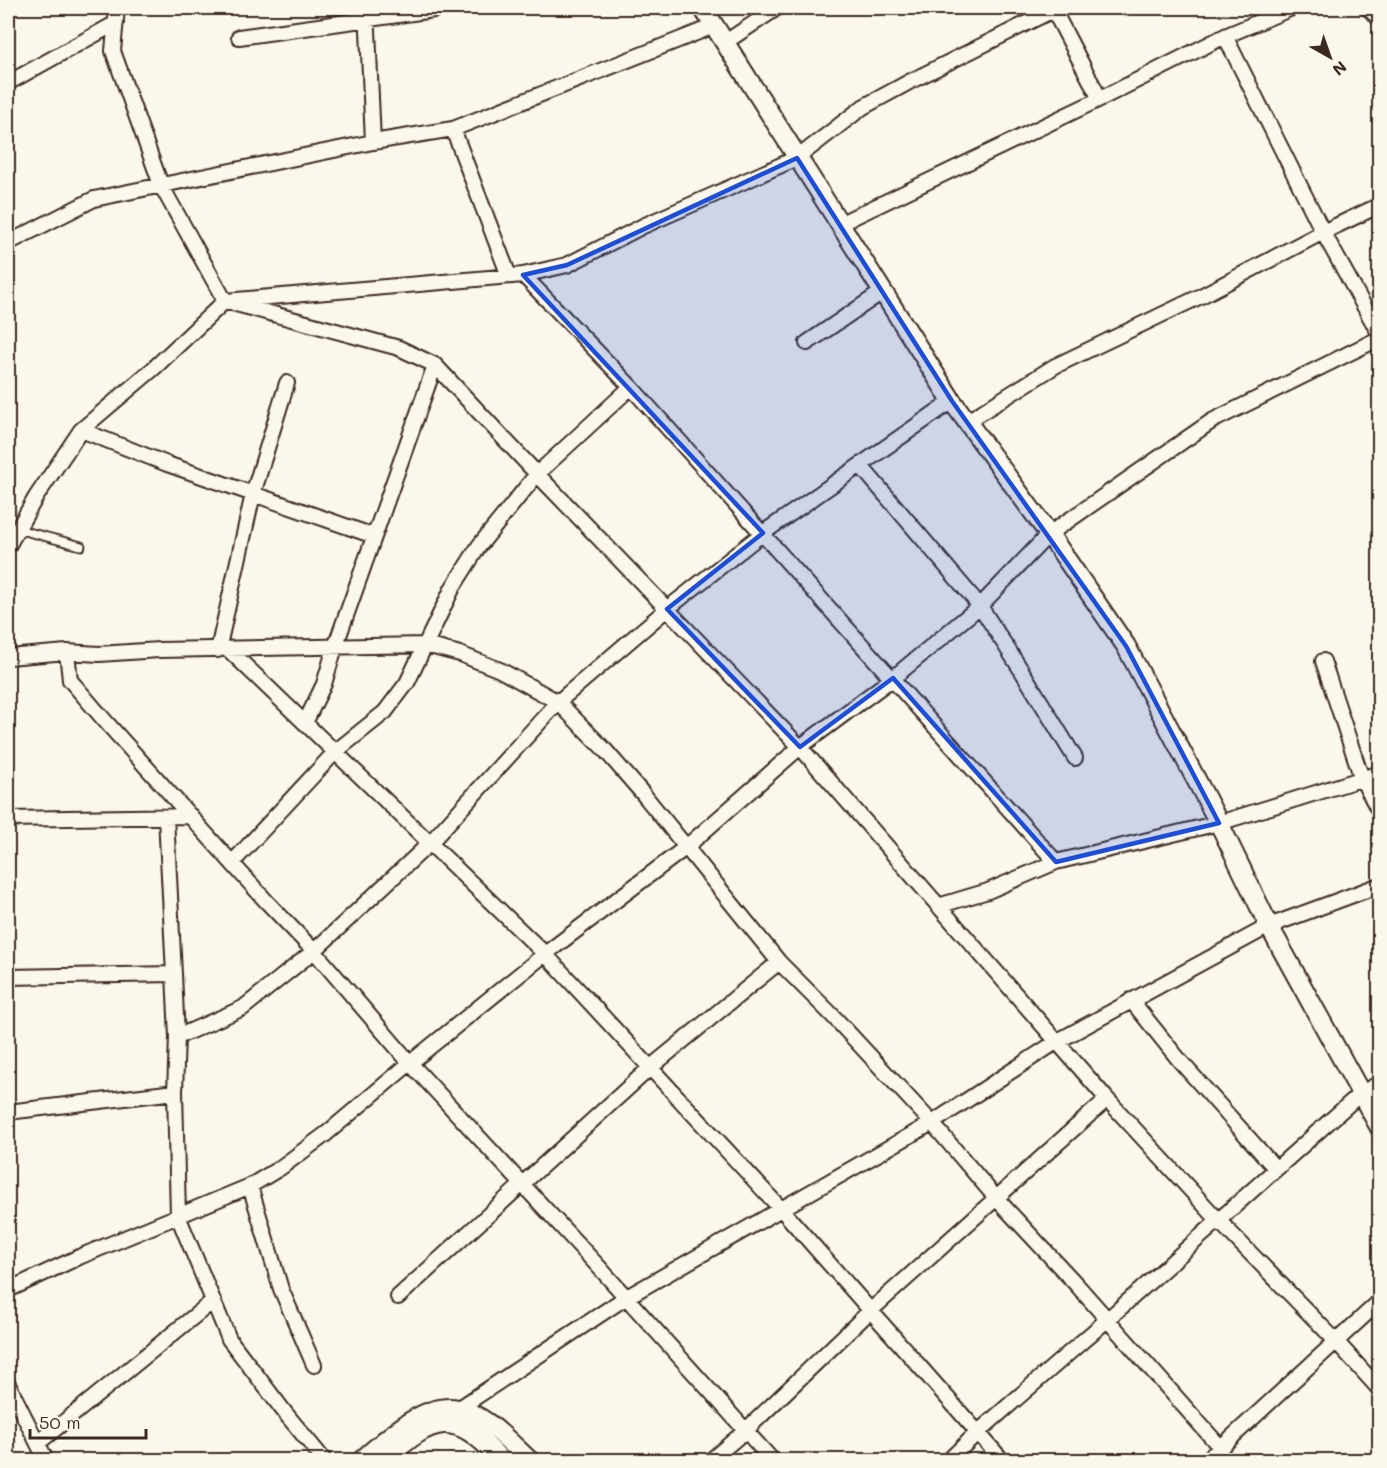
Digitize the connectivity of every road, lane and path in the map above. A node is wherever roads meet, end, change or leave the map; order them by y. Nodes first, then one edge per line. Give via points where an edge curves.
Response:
1 (117, 8) edge
2 (703, 8) edge
3 (777, 8) edge
4 (1055, 8) edge
5 (1292, 8) edge
6 (1368, 8) edge
7 (434, 10) dead end
8 (367, 14) edge
9 (1380, 19) edge
10 (116, 23) junction
11 (714, 26) junction
12 (1225, 36) junction
13 (239, 37) dead end
14 (724, 43) junction
15 (8, 83) edge
16 (1100, 99) junction
17 (453, 129) junction
18 (373, 142) junction
19 (797, 158) junction
20 (161, 185) junction
21 (1380, 205) edge
22 (839, 224) junction
23 (1323, 232) junction
24 (8, 243) edge
25 (516, 276) junction
26 (882, 292) junction
27 (225, 302) junction
28 (1380, 337) edge
29 (807, 343) dead end
30 (435, 365) junction
31 (287, 383) dead end
32 (631, 387) junction
33 (952, 400) junction
34 (966, 422) junction
35 (81, 430) junction
36 (860, 465) junction
37 (537, 474) junction
38 (253, 494) junction
39 (17, 530) junction
40 (763, 533) junction
41 (1049, 534) junction
42 (374, 536) junction
43 (8, 546) edge
44 (81, 546) dead end
45 (980, 606) junction
46 (667, 609) junction
47 (426, 645) junction
48 (334, 648) junction
49 (224, 650) junction
50 (67, 652) junction
51 (8, 657) edge
52 (1323, 661) dead end
53 (893, 678) junction
54 (558, 702) junction
55 (305, 723) junction
56 (800, 747) junction
57 (335, 752) junction
58 (1075, 758) dead end
59 (1380, 773) edge
60 (1362, 778) junction
61 (1380, 813) edge
62 (190, 816) junction
63 (166, 817) junction
64 (8, 819) edge
65 (1219, 823) junction
66 (430, 843) junction
67 (685, 848) junction
68 (1056, 862) junction
69 (232, 863) junction
70 (1380, 885) edge
71 (938, 906) junction
72 (1269, 926) junction
73 (314, 951) junction
74 (545, 954) junction
75 (779, 962) junction
76 (174, 974) junction
77 (8, 976) edge
78 (1131, 1000) junction
79 (177, 1037) junction
80 (1056, 1042) junction
81 (410, 1063) junction
82 (651, 1067) junction
83 (1380, 1083) edge
84 (175, 1092) junction
85 (1360, 1094) junction
86 (1107, 1099) junction
87 (8, 1112) edge
88 (932, 1123) junction
89 (1380, 1128) edge
90 (1276, 1169) junction
91 (522, 1183) junction
92 (250, 1186) junction
93 (996, 1198) junction
94 (782, 1210) junction
95 (178, 1216) junction
96 (1218, 1220) junction
97 (8, 1290) edge
98 (398, 1297) dead end
99 (625, 1298) junction
100 (213, 1301) junction
101 (1380, 1301) edge
102 (870, 1311) junction
103 (1108, 1319) junction
104 (1335, 1340) junction
105 (314, 1365) dead end
106 (8, 1384) edge
107 (1380, 1390) edge
108 (458, 1408) junction
109 (745, 1431) junction
110 (977, 1433) junction
111 (38, 1443) junction
112 (1221, 1448) junction
113 (46, 1461) edge
114 (324, 1461) edge
115 (362, 1461) edge
116 (385, 1461) edge
117 (501, 1461) edge
118 (529, 1461) edge
119 (711, 1461) edge
120 (772, 1461) edge
121 (949, 1461) edge
122 (1002, 1461) edge
123 (1207, 1461) edge

1 - 10 street
2 - 11 street
3 - 14 street
4 - 16 street
4 - 19 street via 863,107
5 - 12 street
6 - 9 street
7 - 8 street
8 - 13 street
8 - 18 street
10 - 15 street
10 - 20 street via 113,51
11 - 14 street
11 - 17 street
12 - 16 street
12 - 23 street
14 - 19 street
16 - 22 street
17 - 18 street
17 - 25 street
18 - 20 street
19 - 22 street
19 - 25 street via 643,226 567,265
20 - 24 street via 94,199
20 - 27 street
21 - 23 street
22 - 26 street
23 - 28 street
23 - 34 street via 1055,366
25 - 27 street
25 - 32 street
26 - 29 street
26 - 33 street
27 - 30 street via 399,348
27 - 35 street
28 - 41 street via 1212,421
30 - 37 street
30 - 42 street
31 - 38 street
32 - 37 street
32 - 40 street
33 - 34 street
33 - 36 street
34 - 41 street
35 - 38 street
35 - 39 street
36 - 40 street
36 - 45 street
37 - 46 street
37 - 47 street via 478,546 453,587
38 - 42 street
38 - 49 street
39 - 43 street
39 - 44 lane
40 - 46 street
40 - 53 street
41 - 45 street
41 - 65 street via 1126,646
42 - 48 street
45 - 53 street
45 - 58 street
46 - 54 street
46 - 56 street
47 - 48 street
47 - 54 street via 500,670
47 - 57 street via 407,683 385,712
48 - 49 street
48 - 55 street via 324,684
49 - 50 street
49 - 55 street
50 - 51 street
50 - 62 street via 70,680
52 - 60 street
53 - 56 street
53 - 68 street
54 - 66 street
54 - 67 street via 605,750
55 - 57 street
56 - 67 street
56 - 71 street
57 - 66 street
57 - 69 street
59 - 60 street
60 - 61 street
60 - 65 street
62 - 63 street
62 - 69 street
63 - 64 street
63 - 76 street
65 - 68 street
65 - 72 street
66 - 73 street
66 - 74 street
67 - 74 street
67 - 75 street
68 - 71 street via 988,891
69 - 73 street
70 - 72 street
71 - 80 street
72 - 78 street
72 - 85 street
73 - 79 street via 243,1008
73 - 81 street
74 - 81 street
74 - 82 street
75 - 82 street
75 - 88 street
76 - 77 street
76 - 79 street
78 - 80 street
78 - 90 street
79 - 84 street
80 - 86 street
80 - 88 street
81 - 91 street
81 - 92 street via 326,1134
82 - 91 street
82 - 94 street
83 - 85 street
84 - 87 street
84 - 95 street
85 - 89 street
85 - 90 street
86 - 93 street
86 - 96 street
88 - 93 street
88 - 94 street
90 - 96 street
91 - 98 street
91 - 99 street
92 - 95 street
92 - 105 street via 281,1289
93 - 102 street
93 - 103 street
94 - 99 street
94 - 102 street
95 - 97 street
95 - 100 street
96 - 103 street
96 - 104 street
99 - 108 street
99 - 109 street
100 - 111 street
100 - 114 street via 229,1339
101 - 104 street
102 - 109 street
102 - 110 street
103 - 110 street
103 - 112 street
104 - 107 street
104 - 112 street
106 - 111 street
108 - 115 street via 441,1408 420,1416
108 - 118 street via 478,1418
109 - 119 street
109 - 120 street
110 - 121 street
110 - 122 street
111 - 113 street
112 - 123 street
116 - 117 street via 426,1428 441,1423 472,1432

